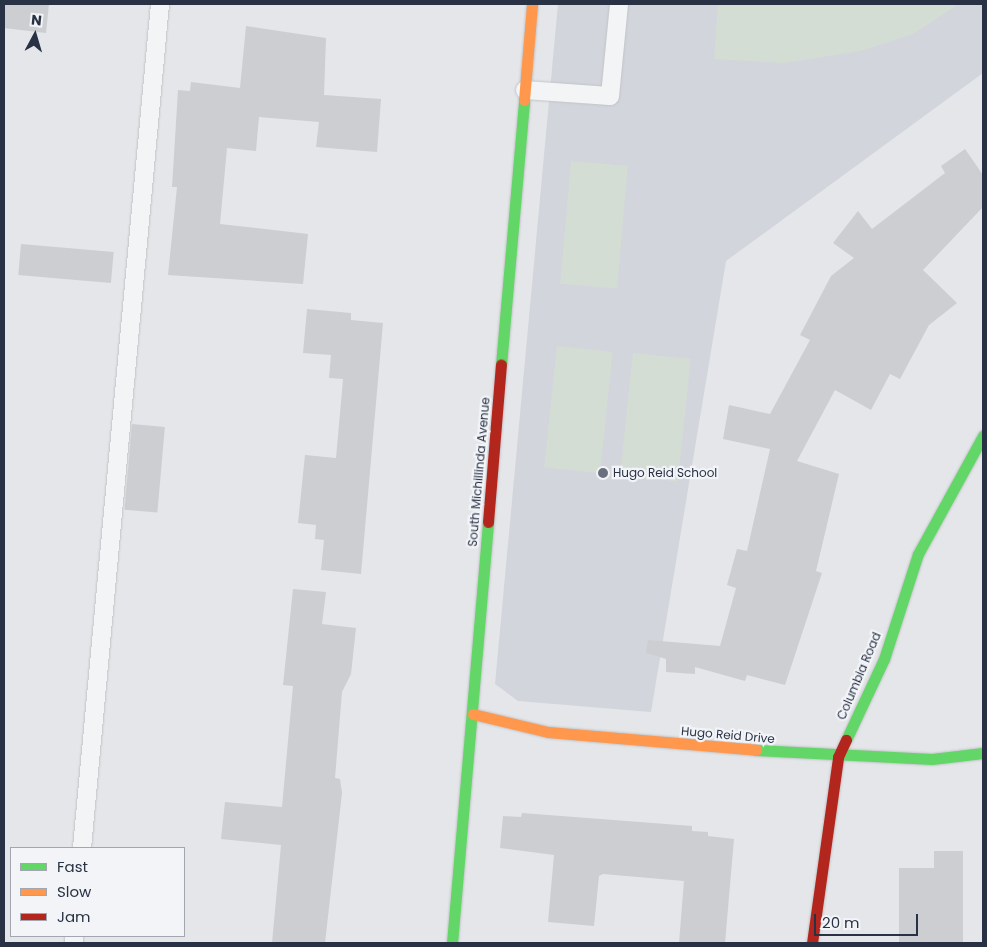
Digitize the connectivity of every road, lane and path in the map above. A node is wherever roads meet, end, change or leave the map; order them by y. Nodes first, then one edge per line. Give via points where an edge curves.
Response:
1 (160, 4) edge
2 (532, 4) edge
3 (619, 4) edge
4 (525, 90) junction
5 (983, 436) edge
6 (473, 714) junction
7 (983, 752) edge
8 (838, 757) junction
9 (82, 847) edge
10 (452, 943) edge
11 (812, 943) edge

1 - 9 lane
2 - 4 street, South Michillinda Avenue
3 - 4 lane via 610,96
4 - 6 street, South Michillinda Avenue
5 - 8 street, Columbia Road via 918,554 884,659
6 - 8 street, Hugo Reid Drive via 548,732
6 - 10 street, South Michillinda Avenue
7 - 8 street, Hugo Reid Drive via 932,759
8 - 11 street, Columbia Road

